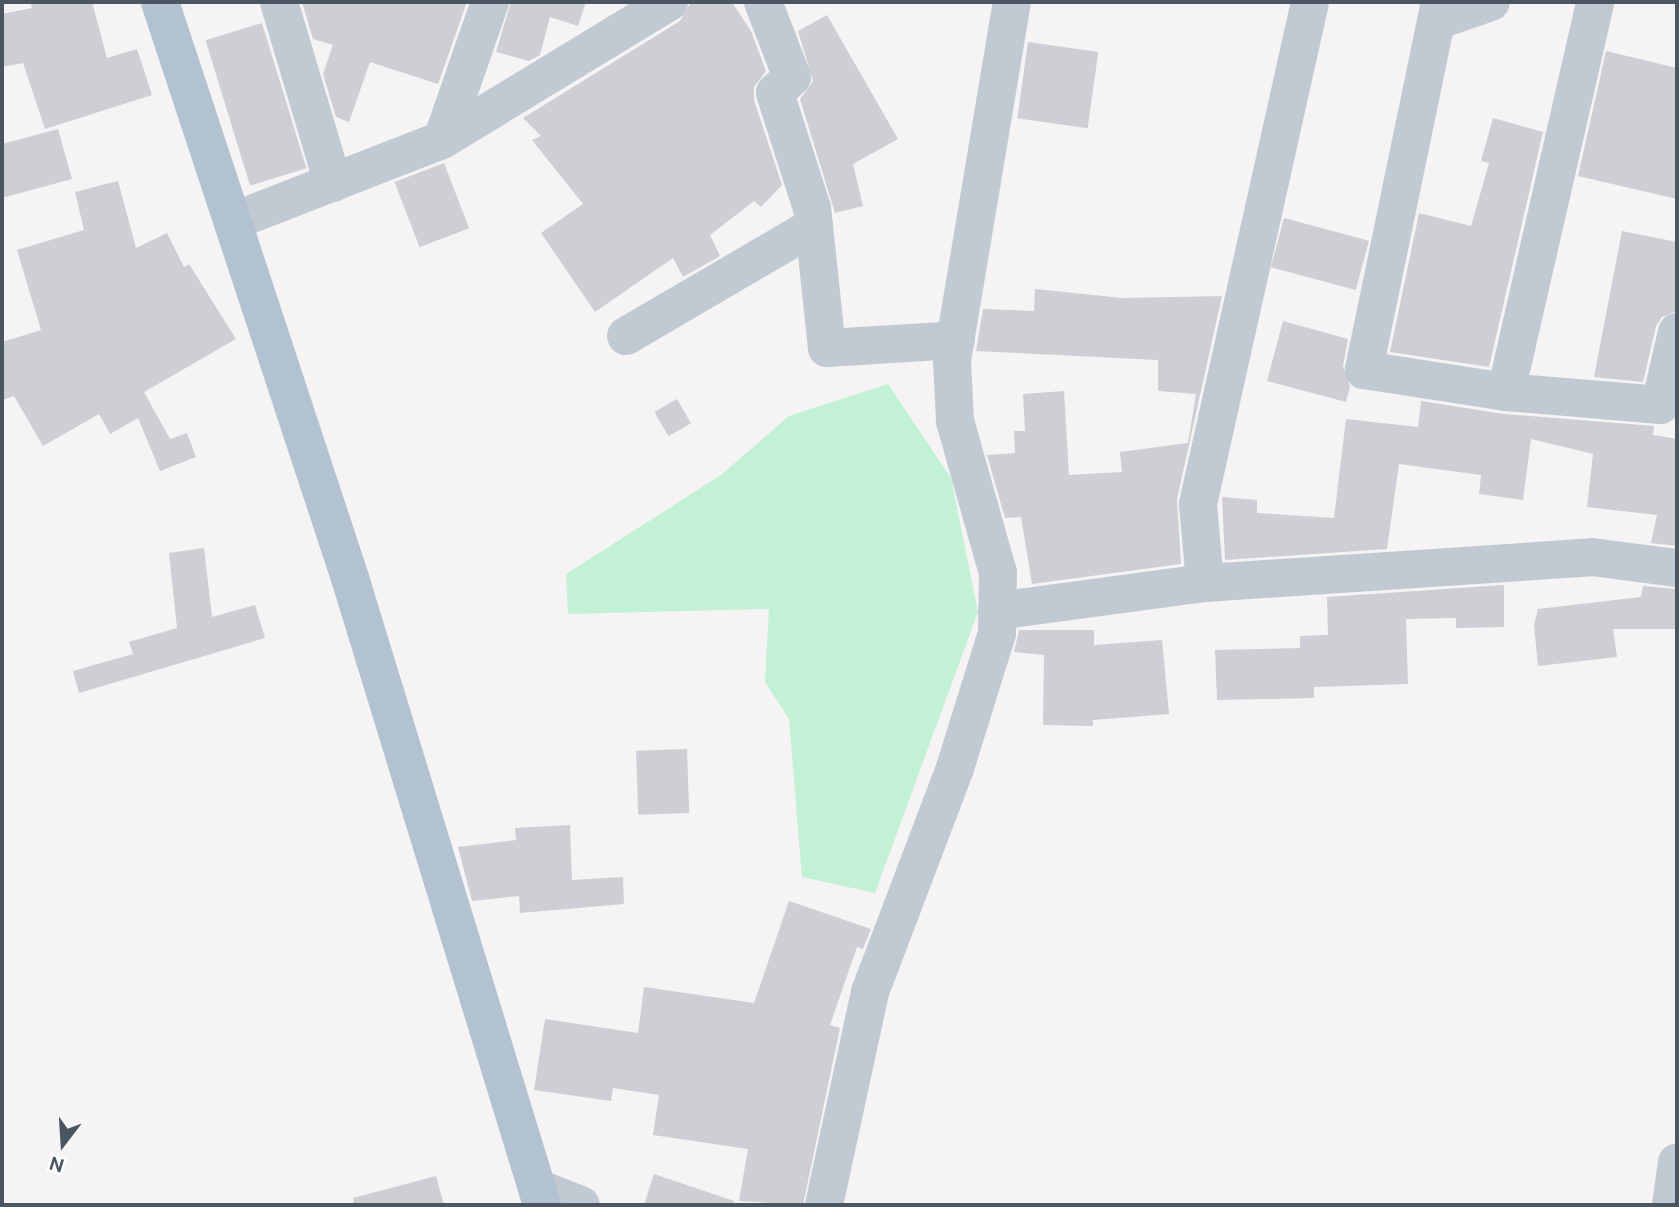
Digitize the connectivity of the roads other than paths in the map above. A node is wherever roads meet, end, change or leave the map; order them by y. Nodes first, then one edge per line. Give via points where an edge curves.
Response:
1 (160, 2) edge
2 (279, 2) edge
3 (490, 2) edge
4 (669, 2) edge
5 (763, 2) edge
6 (1012, 2) edge
7 (1310, 2) edge
8 (1491, 2) edge
9 (1595, 2) edge
10 (1438, 12) edge
11 (442, 140) junction
12 (332, 183) junction
13 (234, 221) junction
14 (814, 226) junction
15 (1677, 332) edge
16 (626, 336) dead end
17 (956, 340) junction
18 (1506, 392) junction
19 (1677, 568) edge
20 (1205, 583) junction
21 (997, 611) junction
22 (1677, 1162) edge
23 (540, 1197) edge
24 (581, 1205) edge
25 (824, 1205) edge
26 (1671, 1205) edge

1 - 13 main road
2 - 12 street
3 - 11 street
4 - 11 street
5 - 14 street via 792,77 775,93
6 - 17 street
7 - 20 street via 1198,504
8 - 10 street
9 - 18 street
10 - 18 street via 1364,370
11 - 12 street
12 - 13 street
13 - 23 main road via 350,578
14 - 16 street
14 - 17 street via 827,348
15 - 18 street via 1660,405
17 - 21 street via 955,421 998,573
19 - 20 street via 1592,557
20 - 21 street
21 - 25 street via 997,633 956,768 870,992
22 - 26 street
23 - 24 street

